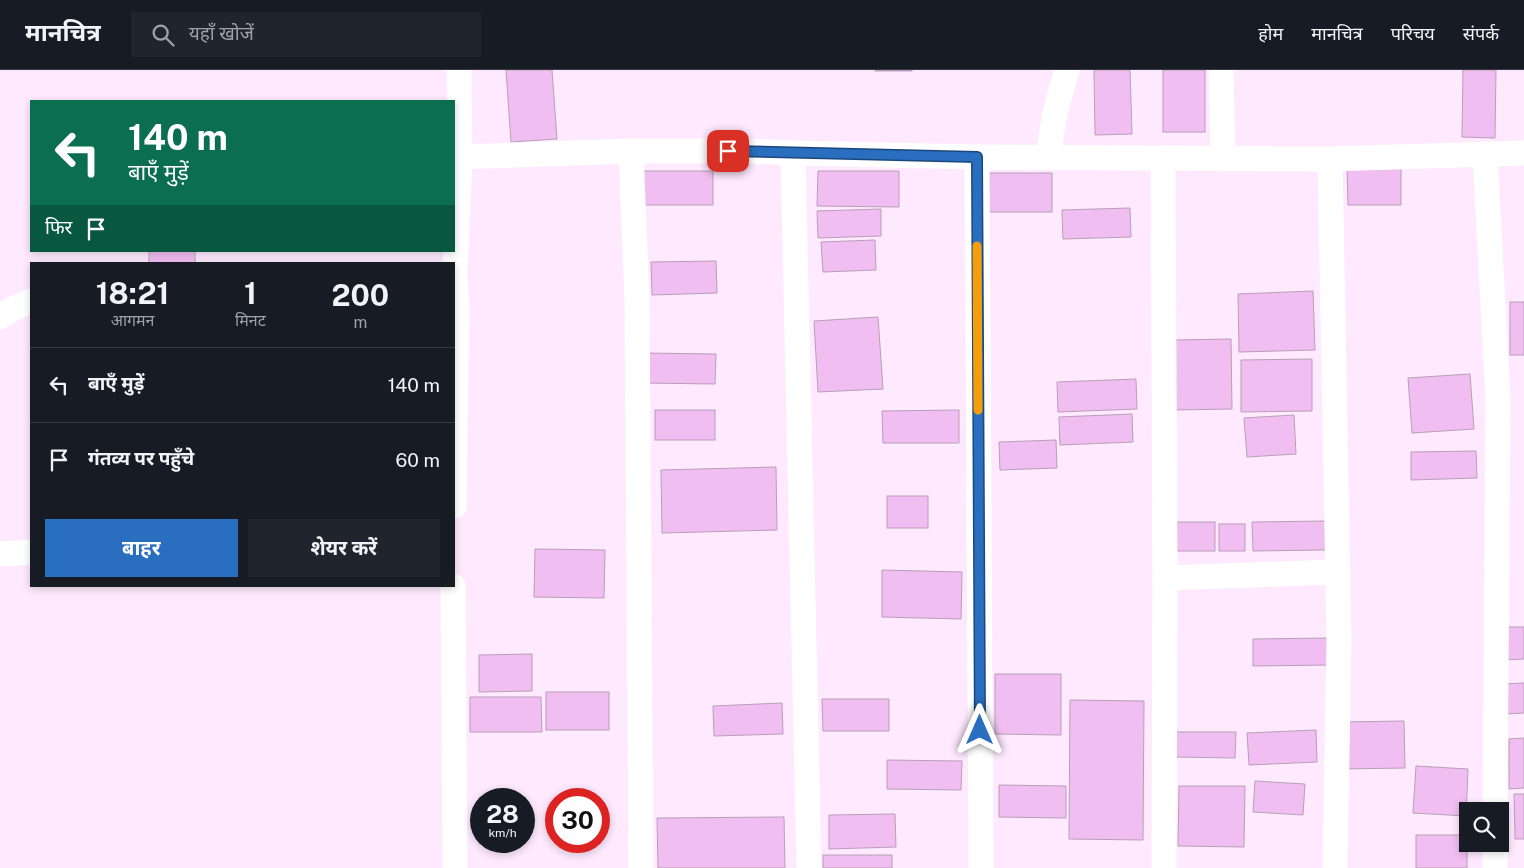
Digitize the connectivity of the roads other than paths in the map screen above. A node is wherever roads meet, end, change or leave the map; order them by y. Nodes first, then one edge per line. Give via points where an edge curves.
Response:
1 (459, 70) edge
2 (1067, 70) edge
3 (1221, 70) edge
4 (631, 151) junction
5 (793, 153) junction
6 (1524, 153) edge
7 (1485, 154) junction
8 (460, 157) junction
9 (977, 157) junction
10 (1048, 157) junction
11 (1163, 158) junction
12 (1223, 158) junction
13 (1330, 160) junction
14 (30, 302) edge
15 (456, 306) edge
16 (0, 317) edge
17 (455, 406) edge
18 (30, 552) edge
19 (0, 554) edge
20 (1337, 572) junction
21 (1165, 578) junction
22 (453, 587) edge
23 (1495, 802) edge
24 (1495, 852) edge
25 (454, 868) edge
26 (641, 868) edge
27 (810, 868) edge
28 (981, 868) edge
29 (1164, 868) edge
30 (1335, 868) edge
31 (1495, 868) edge

1 - 8 street
2 - 10 street via 1055,112
3 - 12 street
4 - 5 street
4 - 8 street
4 - 26 street via 637,298
5 - 9 street
5 - 27 street
6 - 7 street
7 - 13 street
7 - 23 street via 1498,399
8 - 15 street
9 - 10 street
9 - 28 street
10 - 11 street
11 - 12 street
11 - 21 street
12 - 13 street
13 - 20 street
14 - 16 street
15 - 17 street
18 - 19 street
20 - 21 street
20 - 30 street
21 - 29 street
22 - 25 street
24 - 31 street

